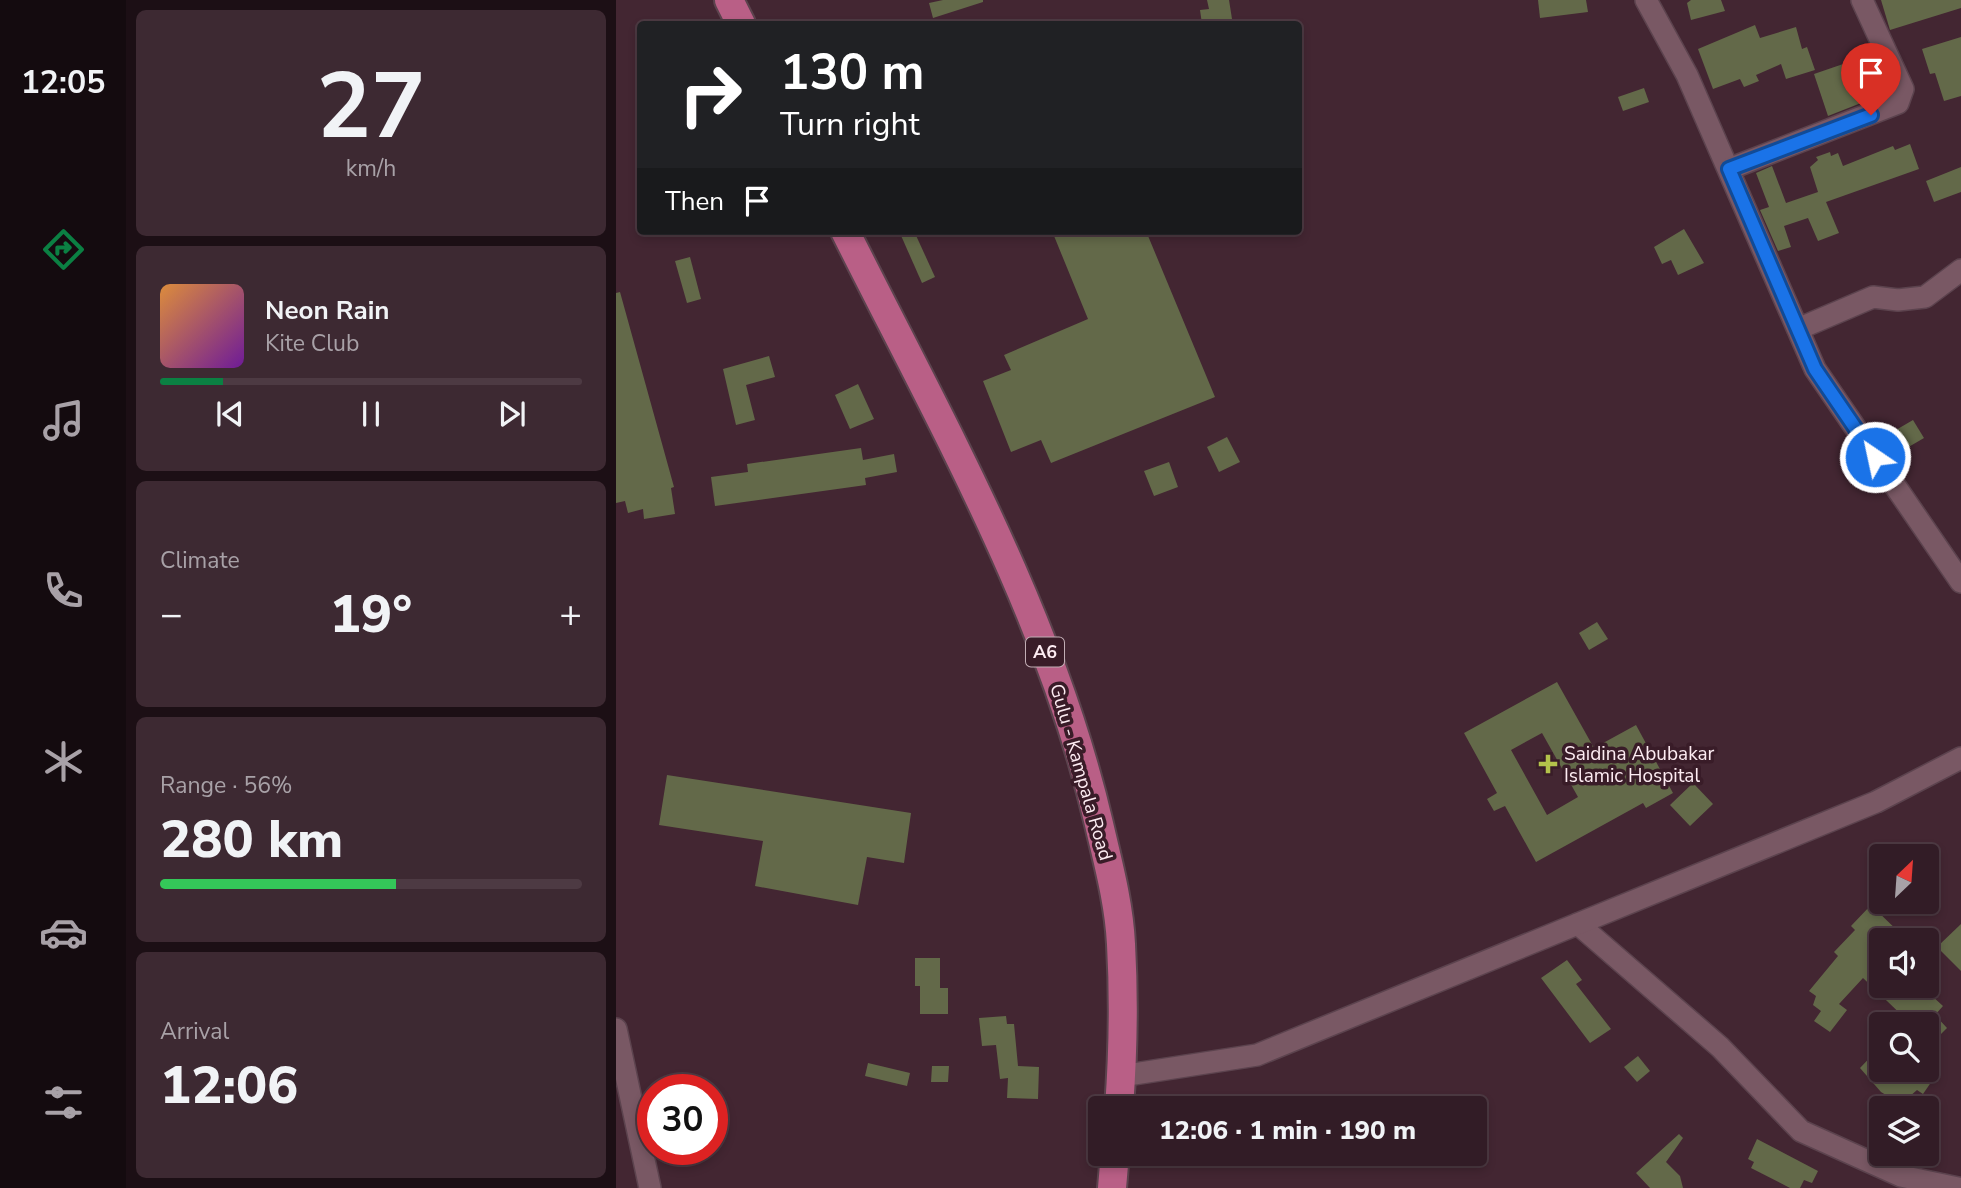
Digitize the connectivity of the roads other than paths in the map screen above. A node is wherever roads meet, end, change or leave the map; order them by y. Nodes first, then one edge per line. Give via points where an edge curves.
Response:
1 (729, 0) edge
2 (1646, 0) edge
3 (1862, 0) edge
4 (740, 21) edge
5 (1729, 169) junction
6 (847, 235) edge
7 (1961, 270) edge
8 (1798, 329) junction
9 (1961, 582) edge
10 (1961, 758) edge
11 (1578, 924) junction
12 (616, 1029) edge
13 (1121, 1076) junction
14 (1120, 1096) edge
15 (1114, 1166) edge
16 (650, 1188) edge
17 (1112, 1188) edge
18 (1958, 1188) edge

1 - 4 main road
2 - 5 street via 1687,75
3 - 5 street via 1903,89 1898,103
5 - 8 street
6 - 13 main road, Gulu - Kampala Road / A6 via 975,490 1057,682 1090,787 1114,892 1121,943
7 - 8 street via 1925,297 1873,297
8 - 9 street via 1815,369
10 - 11 street via 1876,802
11 - 13 street via 1257,1055
11 - 18 street via 1720,1047 1801,1131 1900,1176
12 - 16 street
13 - 14 main road, Gulu - Kampala Road / A6
15 - 17 main road

